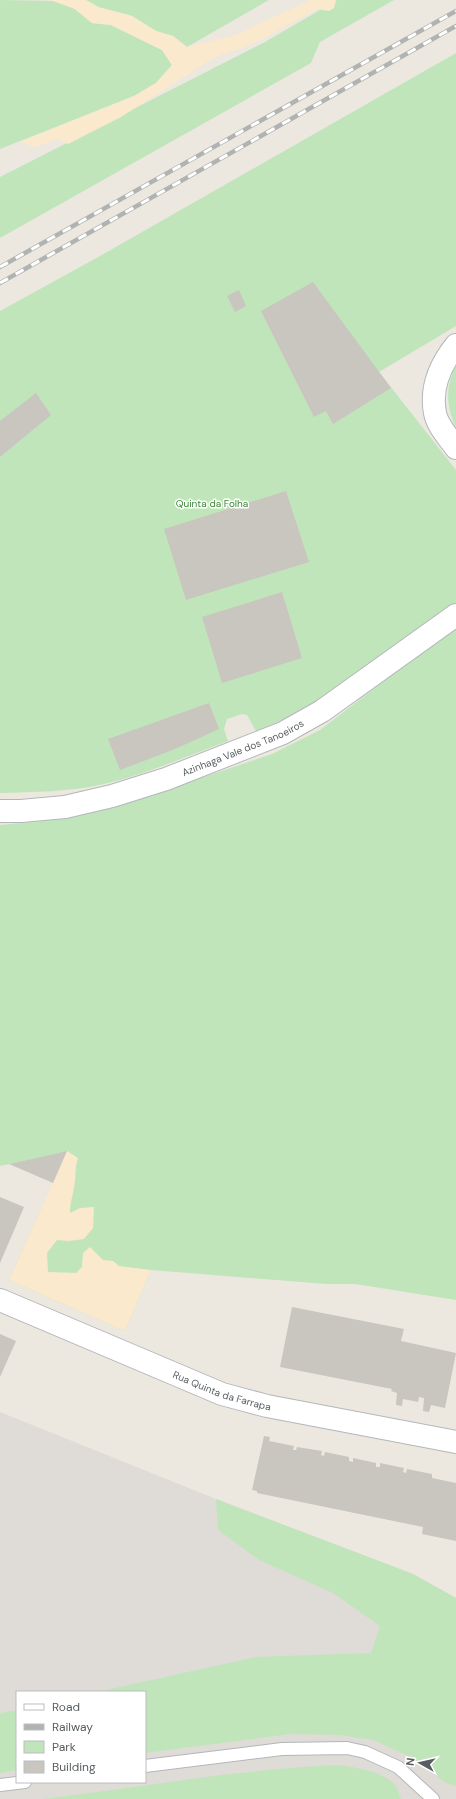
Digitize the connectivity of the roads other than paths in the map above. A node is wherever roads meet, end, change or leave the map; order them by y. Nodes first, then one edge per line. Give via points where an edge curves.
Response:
1 (456, 345) edge
2 (456, 448) edge
3 (456, 615) edge
4 (0, 811) edge
5 (0, 1300) edge
6 (456, 1442) edge
7 (146, 1766) edge
8 (17, 1783) edge
9 (0, 1785) edge
10 (433, 1799) edge

1 - 2 street via 443,361 434,386 435,414
3 - 4 street, Azinhaga Vale dos Tanoeiros via 322,711 283,733 112,796 65,807
5 - 6 street, Rua Quinta da Farrapa via 222,1394 267,1406
7 - 10 lane via 282,1749 347,1748 365,1752 398,1767
8 - 9 lane

